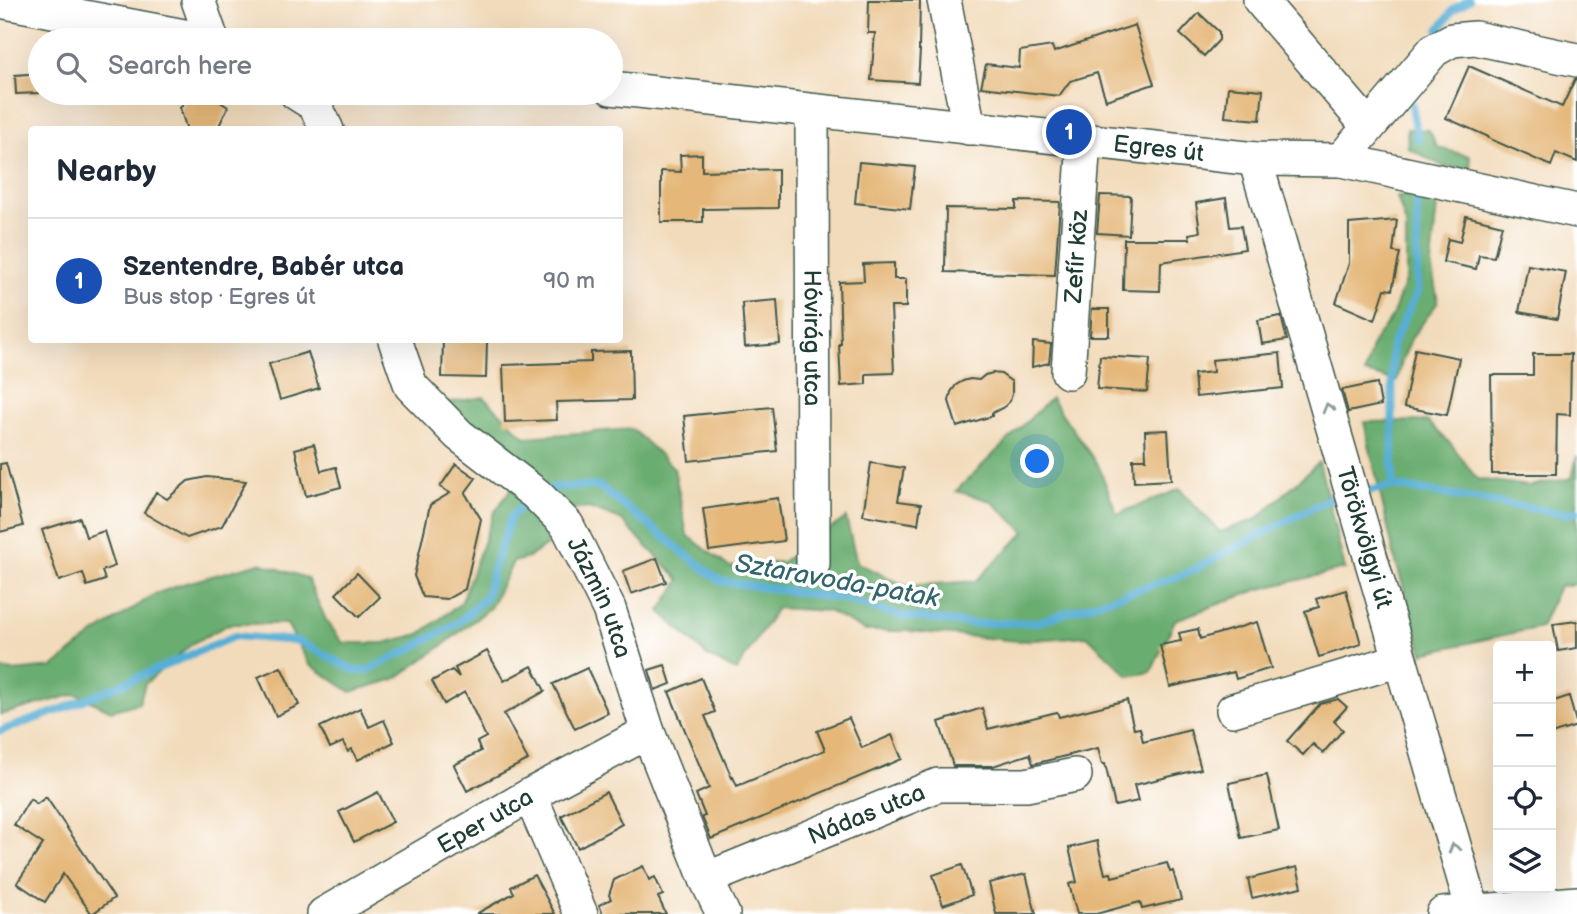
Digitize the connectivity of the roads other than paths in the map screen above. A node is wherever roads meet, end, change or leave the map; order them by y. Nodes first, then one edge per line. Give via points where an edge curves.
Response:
1 (198, 0) edge
2 (944, 0) edge
3 (1260, 0) edge
4 (0, 1) edge
5 (142, 28) edge
6 (208, 28) edge
7 (1577, 60) edge
8 (623, 89) edge
9 (316, 105) edge
10 (812, 112) junction
11 (325, 126) edge
12 (1368, 126) junction
13 (969, 128) junction
14 (1084, 140) junction
15 (1255, 159) junction
16 (1340, 160) junction
17 (1577, 211) edge
18 (396, 343) edge
19 (1068, 372) dead end
20 (813, 564) dead end
21 (1399, 660) junction
22 (1233, 709) dead end
23 (648, 732) junction
24 (1075, 775) dead end
25 (530, 795) junction
26 (706, 880) junction
27 (1577, 903) edge
28 (1463, 913) edge
29 (324, 914) edge
30 (581, 914) edge
31 (723, 914) edge

1 - 6 street
2 - 13 street
3 - 12 street
4 - 5 street
7 - 12 street via 1475,38 1452,40 1434,50
8 - 10 street, Egres út
9 - 11 street
10 - 13 street, Egres út
10 - 20 street, Hóvirág utca
12 - 16 street
13 - 14 street, Egres út
14 - 15 street, Egres út
14 - 19 street, Zefír köz
15 - 16 street, Egres út
21 -> 15 street, Törökvölgyi út
16 - 17 street, Egres út
18 - 23 street, Jázmin utca via 411,386 459,435 536,494 568,525 609,609
21 - 22 street
28 -> 21 street, Törökvölgyi út
23 - 25 street, Eper utca
23 - 26 street, Jázmin utca
24 - 26 street, Nádas utca via 1026,785 938,785
25 - 29 street, Eper utca
25 - 30 street
26 - 31 street, Jázmin utca
27 - 28 street

